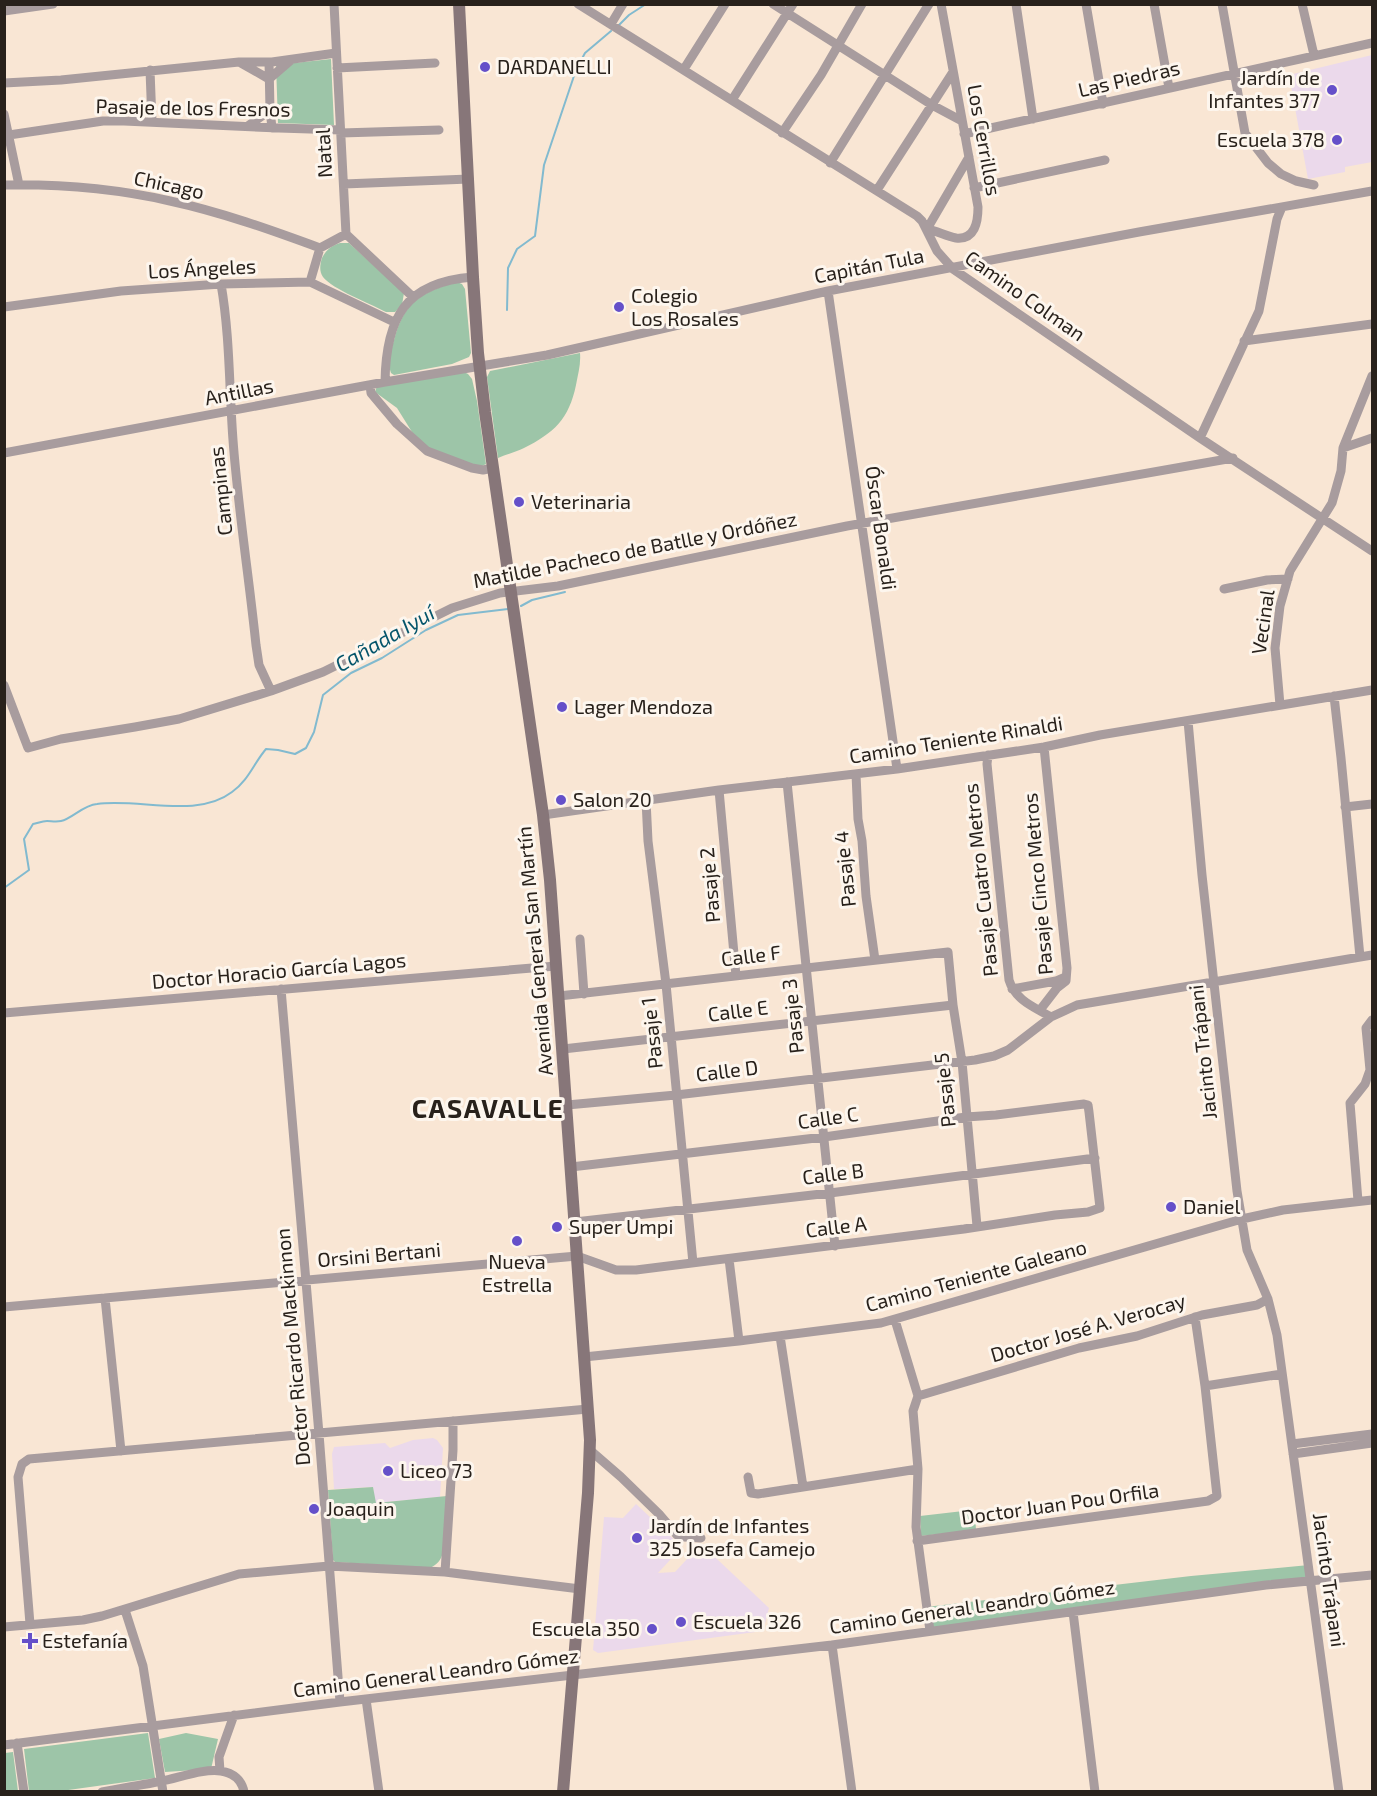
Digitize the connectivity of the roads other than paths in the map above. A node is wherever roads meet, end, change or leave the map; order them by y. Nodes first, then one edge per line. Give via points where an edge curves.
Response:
1 (53, 4) edge
2 (334, 4) edge
3 (459, 4) edge
4 (578, 4) edge
5 (623, 4) edge
6 (725, 4) edge
7 (773, 4) edge
8 (793, 4) edge
9 (862, 4) edge
10 (929, 4) edge
11 (941, 4) edge
12 (1016, 4) edge
13 (1086, 4) edge
14 (1154, 4) edge
15 (1222, 4) edge
16 (1302, 4) edge
17 (4, 11) edge
18 (787, 14) junction
19 (611, 24) junction
20 (1372, 43) edge
21 (838, 46) junction
22 (336, 53) junction
23 (1314, 55) junction
24 (291, 60) junction
25 (239, 62) junction
26 (269, 62) junction
27 (435, 63) dead end
28 (337, 68) junction
29 (684, 69) junction
30 (150, 70) junction
31 (953, 72) junction
32 (1233, 73) junction
33 (886, 76) junction
34 (269, 78) junction
35 (4, 83) edge
36 (1169, 88) junction
37 (732, 100) junction
38 (1103, 104) junction
39 (932, 105) junction
40 (270, 110) junction
41 (4, 114) edge
42 (1033, 119) junction
43 (962, 121) junction
44 (152, 122) junction
45 (248, 126) junction
46 (272, 128) junction
47 (439, 130) dead end
48 (341, 131) junction
49 (782, 133) junction
50 (964, 134) junction
51 (9, 135) junction
52 (969, 157) junction
53 (1105, 160) dead end
54 (830, 163) junction
55 (469, 179) junction
56 (344, 184) junction
57 (4, 185) edge
58 (19, 185) junction
59 (1314, 185) dead end
60 (974, 188) junction
61 (877, 190) junction
62 (1372, 191) edge
63 (1282, 207) junction
64 (927, 229) junction
65 (346, 234) junction
66 (320, 248) junction
67 (953, 268) junction
68 (473, 277) junction
69 (310, 282) junction
70 (221, 284) junction
71 (828, 291) junction
72 (413, 297) junction
73 (4, 307) edge
74 (394, 322) junction
75 (1372, 324) edge
76 (1244, 341) junction
77 (480, 366) junction
78 (1372, 376) edge
79 (385, 382) junction
80 (370, 385) junction
81 (231, 411) junction
82 (1200, 438) junction
83 (1372, 438) edge
84 (1343, 448) junction
85 (4, 453) edge
86 (1233, 458) junction
87 (493, 468) junction
88 (1324, 518) junction
89 (862, 524) junction
90 (1372, 551) edge
91 (1288, 579) junction
92 (1224, 589) dead end
93 (511, 591) junction
94 (4, 685) edge
95 (1372, 690) edge
96 (271, 691) junction
97 (1334, 696) junction
98 (1280, 705) junction
99 (1188, 721) junction
100 (1044, 747) junction
101 (988, 755) junction
102 (897, 769) junction
103 (856, 774) junction
104 (787, 782) junction
105 (719, 790) junction
106 (646, 800) junction
107 (1372, 804) edge
108 (1345, 807) junction
109 (543, 815) junction
110 (580, 939) dead end
111 (948, 952) joint
112 (1372, 955) edge
113 (1360, 957) junction
114 (875, 960) junction
115 (556, 966) junction
116 (806, 968) junction
117 (736, 976) junction
118 (1066, 976) junction
119 (1214, 981) junction
120 (666, 984) junction
121 (281, 989) junction
122 (1012, 989) junction
123 (584, 994) junction
124 (559, 996) junction
125 (953, 1005) junction
126 (1040, 1010) junction
127 (4, 1013) edge
128 (1051, 1017) junction
129 (812, 1020) junction
130 (1370, 1022) edge
131 (671, 1038) junction
132 (563, 1049) junction
133 (962, 1062) junction
134 (1371, 1070) edge
135 (818, 1079) junction
136 (676, 1095) junction
137 (567, 1105) junction
138 (966, 1117) junction
139 (824, 1137) junction
140 (682, 1154) junction
141 (1095, 1158) junction
142 (572, 1167) junction
143 (972, 1174) junction
144 (830, 1193) junction
145 (1372, 1200) edge
146 (1358, 1201) junction
147 (687, 1209) junction
148 (1242, 1220) junction
149 (575, 1222) junction
150 (977, 1226) junction
151 (835, 1246) junction
152 (577, 1256) junction
153 (729, 1259) junction
154 (693, 1263) junction
155 (306, 1279) junction
156 (105, 1298) junction
157 (1268, 1299) junction
158 (4, 1307) edge
159 (1195, 1317) junction
160 (895, 1320) junction
161 (780, 1336) junction
162 (739, 1341) junction
163 (584, 1357) junction
164 (1282, 1374) junction
165 (1205, 1386) junction
166 (918, 1396) junction
167 (588, 1409) junction
168 (453, 1421) junction
169 (320, 1434) junction
170 (1372, 1434) edge
171 (1350, 1441) junction
172 (1372, 1443) edge
173 (1292, 1444) junction
174 (121, 1451) junction
175 (591, 1451) junction
176 (1293, 1454) junction
177 (918, 1469) junction
178 (748, 1477) dead end
179 (803, 1487) junction
180 (701, 1538) dead end
181 (917, 1541) junction
182 (329, 1566) junction
183 (445, 1572) junction
184 (1372, 1575) edge
185 (1311, 1581) junction
186 (580, 1589) junction
187 (125, 1610) junction
188 (1073, 1612) junction
189 (30, 1624) junction
190 (4, 1627) edge
191 (930, 1631) junction
192 (832, 1645) junction
193 (572, 1675) junction
194 (366, 1699) junction
195 (340, 1702) junction
196 (234, 1715) junction
197 (152, 1726) junction
198 (17, 1743) junction
199 (4, 1745) edge
200 (220, 1771) junction
201 (162, 1786) edge
202 (24, 1791) edge
203 (102, 1791) edge
204 (244, 1791) edge
205 (379, 1791) edge
206 (563, 1791) edge
207 (852, 1791) edge
208 (1095, 1791) edge
209 (1339, 1791) edge

1 - 17 street
2 - 22 street, Natal
3 - 55 main road, Avenida General San Martín
4 - 19 street, Camino Colman
5 - 19 street
6 - 29 street
7 - 18 street
8 - 18 street
9 - 21 street
10 - 33 street
11 - 31 street, Los Cerrillos
12 - 42 street
13 - 38 street
14 - 36 street
15 - 32 street
16 - 23 street
18 - 21 street
18 - 37 street
19 - 29 street, Camino Colman
20 - 23 street, Las Piedras
21 - 33 street
21 - 49 street
22 - 24 street
22 - 28 street, Natal
23 - 32 street, Las Piedras
24 - 26 street
24 - 34 street
25 - 26 street
25 - 30 street
25 - 34 street
26 - 34 street
27 - 28 street
28 - 48 street, Natal
29 - 37 street, Camino Colman
30 - 35 street
30 - 44 street
31 - 39 street
31 - 43 street, Los Cerrillos
32 - 36 street, Las Piedras
32 - 59 street via 1245,133 1281,174
33 - 39 street
33 - 54 street
34 - 40 street
36 - 38 street, Las Piedras
37 - 49 street, Camino Colman
38 - 42 street, Las Piedras
39 - 43 street
39 - 61 street
40 - 45 street
40 - 46 street
41 - 51 street
42 - 50 street, Las Piedras
43 - 50 street, Los Cerrillos
44 - 45 street, Pasaje de los Fresnos
44 - 51 street, Pasaje de los Fresnos via 103,121
45 - 46 street, Pasaje de los Fresnos
46 - 48 street, Pasaje de los Fresnos
47 - 48 street, Pasaje de los Fresnos
48 - 56 street, Natal
49 - 54 street, Camino Colman
50 - 52 street, Los Cerrillos
51 - 58 street
52 - 60 street, Los Cerrillos
52 - 64 street
53 - 60 street
54 - 61 street, Camino Colman
55 - 56 street
55 - 68 main road, Avenida General San Martín
56 - 65 street, Natal
57 - 58 street, Chicago
58 - 66 street, Chicago via 110,191 171,201
60 - 64 street, Los Cerrillos via 978,217 970,235 955,238
61 - 64 street, Camino Colman via 917,216
62 - 63 street, Capitán Tula
63 - 67 street, Capitán Tula
63 - 76 street via 1259,311
64 - 67 street, Camino Colman via 937,251
65 - 66 street
65 - 72 street
66 - 69 street
67 - 71 street, Capitán Tula
67 - 82 street, Camino Colman
68 - 72 street via 447,279
68 - 77 main road, Avenida General San Martín
69 - 70 street, Los Ángeles
69 - 74 street, Los Ángeles
70 - 73 street, Los Ángeles via 121,291
70 - 81 street, Campinas via 229,345
71 - 77 street, Capitán Tula via 564,352
71 - 89 street, Óscar Bonaldi
72 - 74 street
74 - 79 street via 386,351
75 - 76 street
76 - 82 street
77 - 79 street, Antillas
77 - 87 main road, Avenida General San Martín
78 - 84 street, Vecinal
79 - 80 street, Antillas
80 - 81 street, Antillas
80 - 87 street via 371,393 397,424 427,451 478,470
81 - 85 street, Antillas
81 - 96 street, Campinas via 256,645 259,665
82 - 86 street, Camino Colman
83 - 84 street
84 - 88 street, Vecinal via 1332,503
86 - 88 street, Camino Colman
86 - 89 street, Matilde Pacheco de Batlle y Ordóñez
87 - 93 main road, Avenida General San Martín
88 - 90 street, Camino Colman
88 - 91 street, Vecinal
89 - 93 street, Matilde Pacheco de Batlle y Ordóñez via 558,586
89 - 102 street, Óscar Bonaldi
91 - 92 street
91 - 98 street, Vecinal via 1275,648
93 - 96 street, Matilde Pacheco de Batlle y Ordóñez via 452,608 324,672
93 - 109 main road, Avenida General San Martín
94 - 96 street, Matilde Pacheco de Batlle y Ordóñez via 28,748 179,719
95 - 97 street, Camino Teniente Rinaldi
97 - 98 street, Camino Teniente Rinaldi
97 - 108 street
98 - 99 street, Camino Teniente Rinaldi
99 - 100 street, Camino Teniente Rinaldi
99 - 119 street, Jacinto Trápani
100 - 101 street, Camino Teniente Rinaldi
100 - 118 street, Pasaje Cinco Metros
101 - 102 street, Camino Teniente Rinaldi
101 - 122 street, Pasaje Cuatro Metros
102 - 103 street, Camino Teniente Rinaldi
103 - 104 street, Camino Teniente Rinaldi
103 - 114 street, Pasaje 4
104 - 105 street, Camino Teniente Rinaldi
104 - 116 street, Pasaje 3
105 - 106 street, Camino Teniente Rinaldi
105 - 117 street, Pasaje 2
106 - 109 street, Camino Teniente Rinaldi
106 - 120 street, Pasaje 1
107 - 108 street
108 - 113 street
109 - 115 main road, Avenida General San Martín
110 - 123 street
111 - 114 street, Calle F
111 - 125 street, Pasaje 5
112 - 113 street, Calle D
113 - 119 street, Calle D
114 - 116 street, Calle F
115 - 121 street, Doctor Horacio García Lagos
115 - 124 main road, Avenida General San Martín
116 - 117 street, Calle F
116 - 129 street, Pasaje 3
117 - 120 street, Calle F
118 - 122 street
118 - 126 street, Pasaje Cinco Metros via 1066,981
119 - 128 street, Calle D via 1077,1005
119 - 148 street, Jacinto Trápani
120 - 123 street, Calle F
120 - 131 street, Pasaje 1
121 - 127 street, Doctor Horacio García Lagos
121 - 155 street, Doctor Ricardo Mackinnon
122 - 126 street, Pasaje Cuatro Metros via 1021,1000
123 - 124 street, Calle F
124 - 132 main road, Avenida General San Martín
125 - 129 street, Calle E
125 - 133 street, Pasaje 5
126 - 128 street, Pasaje Cuatro Metros
128 - 133 street, Calle D via 1008,1050
129 - 131 street, Calle E
129 - 135 street, Pasaje 3
130 - 134 street via 1366,1028
131 - 132 street, Calle E
131 - 136 street, Pasaje 1
132 - 137 main road, Avenida General San Martín
133 - 135 street, Calle D
133 - 138 street, Pasaje 5
134 - 146 street via 1350,1102
135 - 136 street, Calle D
135 - 139 street, Pasaje 3
136 - 137 street, Calle D
136 - 140 street, Pasaje 1
137 - 142 main road, Avenida General San Martín
138 - 139 street, Calle C
138 - 141 street, Calle C via 1088,1105
138 - 143 street, Pasaje 5
139 - 140 street, Calle C
139 - 144 street, Pasaje 3
140 - 142 street, Calle C
140 - 147 street, Pasaje 1
141 - 143 street, Calle B
141 - 150 street, Calle A via 1100,1208
142 - 149 main road, Avenida General San Martín
143 - 144 street, Calle B
143 - 150 street, Pasaje 5
144 - 147 street, Calle B
144 - 151 street, Pasaje 3
145 - 146 street, Camino Teniente Galeano
146 - 148 street, Camino Teniente Galeano via 1283,1210
147 - 149 street, Calle B
147 - 154 street, Pasaje 1
148 - 157 street, Jacinto Trápani via 1248,1250
148 - 160 street, Camino Teniente Galeano
149 - 152 main road, Avenida General San Martín
150 - 151 street, Calle A
151 - 153 street, Calle A
152 - 154 street, Calle A via 622,1270
152 - 155 street, Orsini Bertani
152 - 163 main road, Avenida General San Martín
153 - 154 street, Calle A
153 - 162 street
155 - 156 street, Orsini Bertani
155 - 169 street, Doctor Ricardo Mackinnon
156 - 158 street, Orsini Bertani
156 - 174 street
157 - 159 street, Doctor José A. Verocay via 1257,1305
157 - 164 street, Jacinto Trápani
159 - 165 street
159 - 166 street, Doctor José A. Verocay
160 - 161 street, Camino Teniente Galeano
160 - 166 street
161 - 162 street, Camino Teniente Galeano
161 - 179 street
162 - 163 street, Camino Teniente Galeano
163 - 167 main road, Avenida General San Martín
164 - 165 street
164 - 173 street, Jacinto Trápani
165 - 181 street, Doctor Juan Pou Orfila via 1217,1496 1208,1501
166 - 177 street via 913,1411
167 - 168 street
167 - 175 main road, Avenida General San Martín
168 - 169 street
168 - 183 street
169 - 174 street
169 - 182 street, Doctor Ricardo Mackinnon
170 - 171 street
171 - 172 street
171 - 173 street
171 - 176 street
173 - 176 street, Jacinto Trápani
174 - 189 street via 29,1459 22,1464 18,1477
175 - 180 street via 677,1535
175 - 186 main road, Avenida General San Martín
176 - 185 street, Jacinto Trápani
177 - 179 street
177 - 181 street
178 - 179 street via 751,1493
181 - 191 street
182 - 183 street
182 - 187 street via 239,1574
182 - 195 street, Doctor Ricardo Mackinnon
183 - 186 street
184 - 185 street, Camino General Leandro Gómez
185 - 188 street, Camino General Leandro Gómez
185 - 209 street, Jacinto Trápani
186 - 193 main road, Avenida General San Martín
187 - 189 street via 83,1620
187 - 197 street via 143,1666
188 - 191 street, Camino General Leandro Gómez
188 - 208 street
189 - 190 street
191 - 192 street, Camino General Leandro Gómez
192 - 193 street, Camino General Leandro Gómez
192 - 207 street
193 - 194 street, Camino General Leandro Gómez
193 - 206 main road, Avenida General San Martín
194 - 195 street, Camino General Leandro Gómez
194 - 205 street
195 - 196 street, Camino General Leandro Gómez
196 - 197 street, Camino General Leandro Gómez
196 - 200 street via 219,1757
197 - 198 street, Camino General Leandro Gómez
197 - 201 street
198 - 199 street, Camino General Leandro Gómez
198 - 202 street
200 - 201 street via 187,1775
200 - 204 street via 238,1779
201 - 203 street

